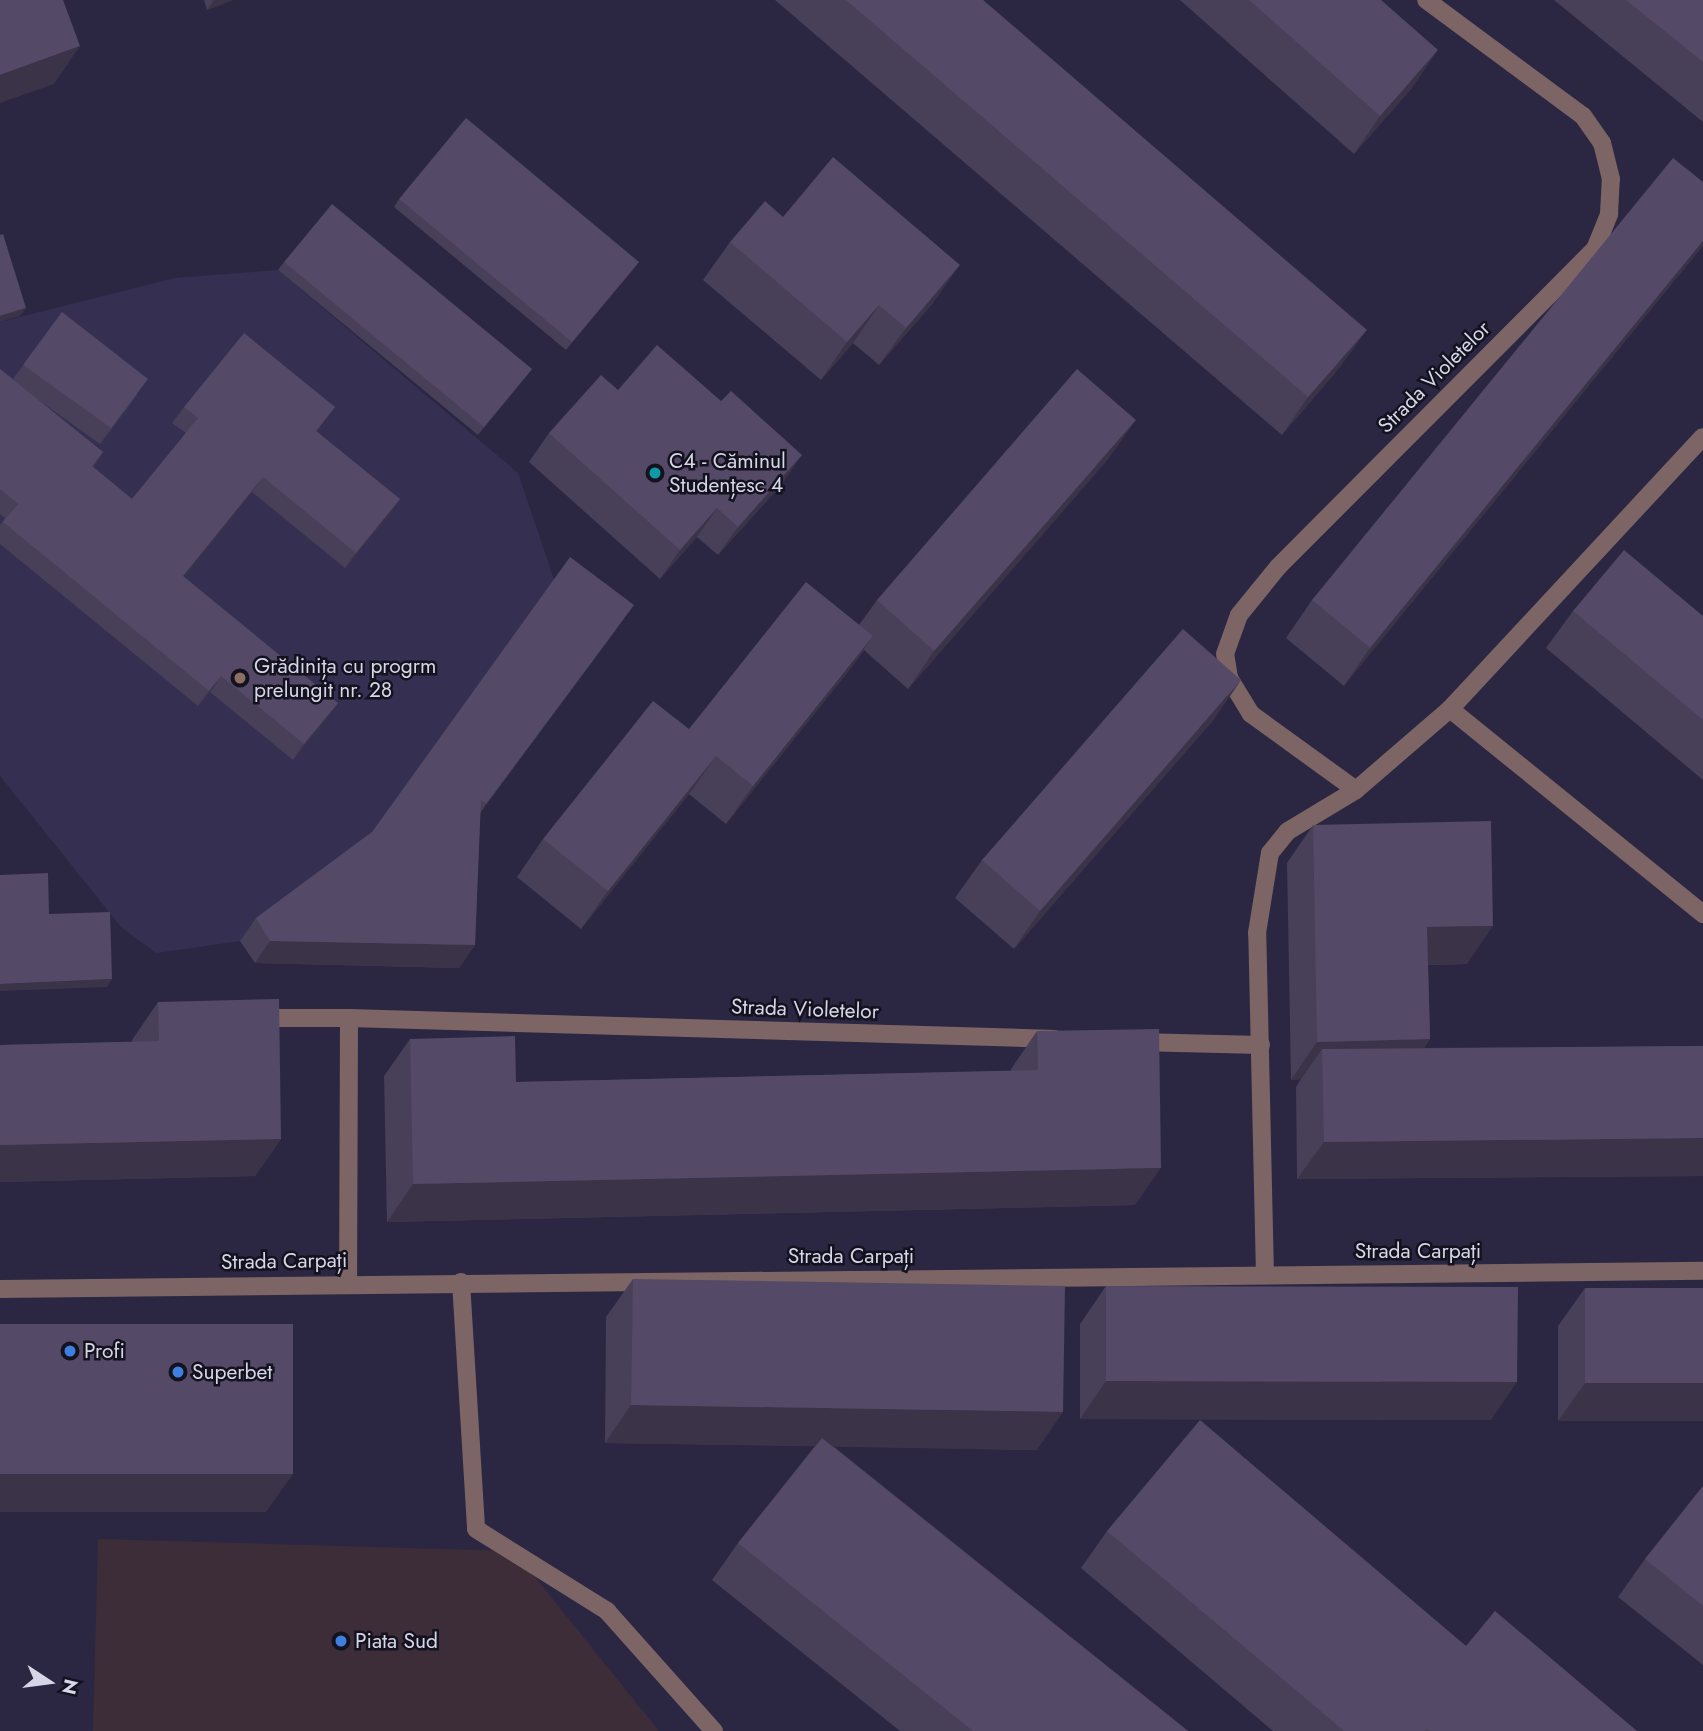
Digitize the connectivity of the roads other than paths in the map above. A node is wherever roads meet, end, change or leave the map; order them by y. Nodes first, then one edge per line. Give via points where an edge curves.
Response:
1 (1426, 0) edge
2 (1703, 437) edge
3 (1450, 709) junction
4 (1356, 790) junction
5 (1703, 914) edge
6 (229, 1018) edge
7 (349, 1018) junction
8 (1081, 1040) edge
9 (1109, 1041) edge
10 (1261, 1045) junction
11 (1703, 1271) edge
12 (1265, 1275) junction
13 (461, 1282) junction
14 (348, 1283) junction
15 (0, 1289) edge
16 (714, 1731) edge

1 - 4 street, Strada Violetelor via 1583,116 1602,143 1611,179 1609,214 1595,249 1287,557 1239,615 1224,654 1229,678 1251,714
2 - 3 street
3 - 4 street
3 - 5 street
4 - 10 street via 1287,831 1270,853 1257,933
6 - 7 street, Strada Violetelor
7 - 8 street, Strada Violetelor
7 - 14 street
9 - 10 street
10 - 12 street
11 - 12 street, Strada Carpați
12 - 13 street, Strada Carpați
13 - 14 street, Strada Carpați
13 - 16 street via 476,1529 607,1611
14 - 15 street, Strada Carpați

